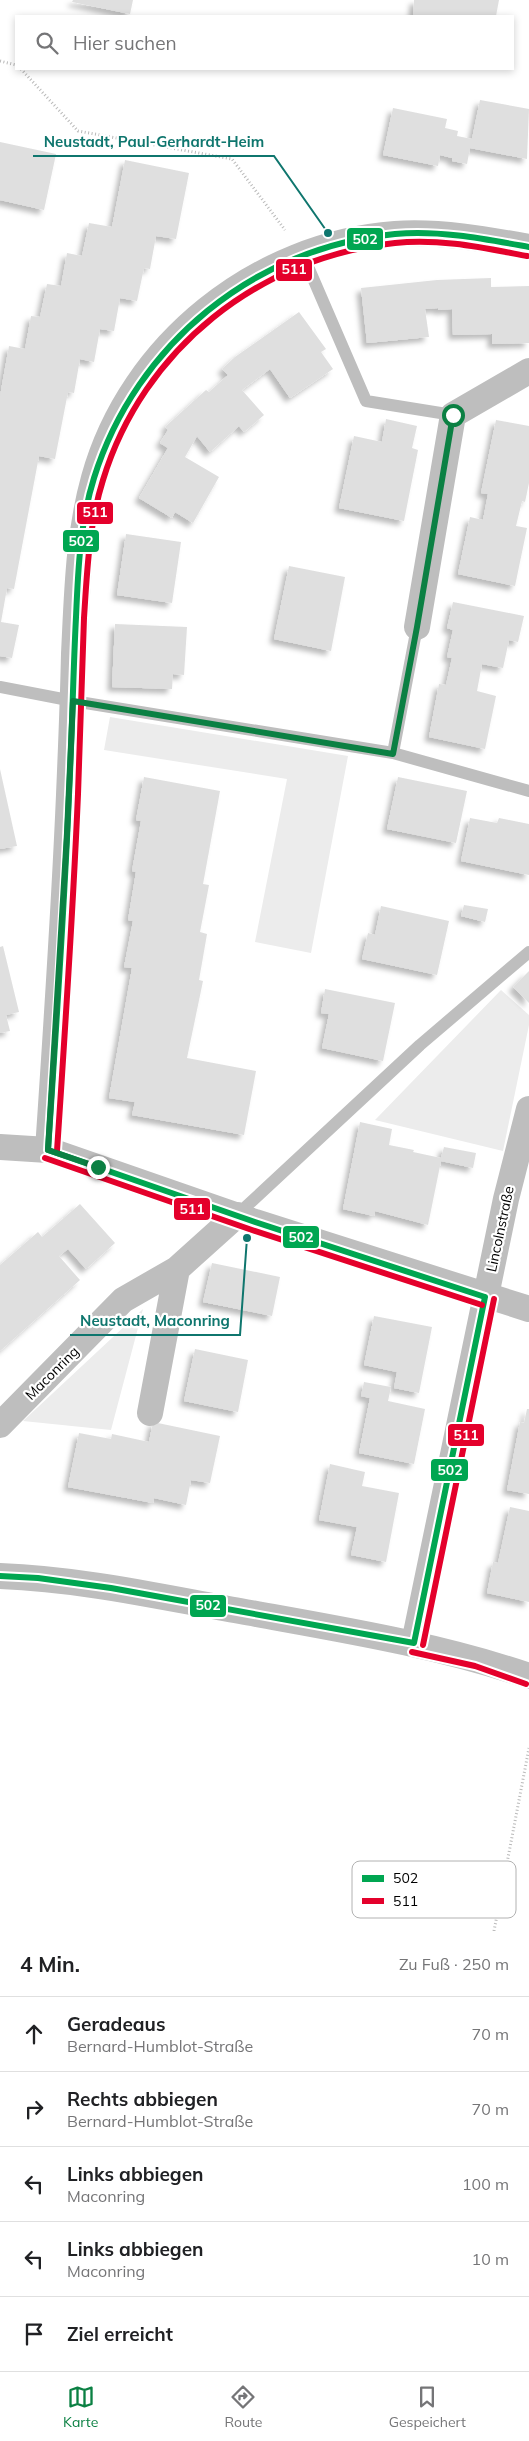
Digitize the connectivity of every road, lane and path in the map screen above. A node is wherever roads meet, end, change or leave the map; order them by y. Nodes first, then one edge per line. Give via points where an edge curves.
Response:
1 (0, 61) edge
2 (15, 65) edge
3 (22, 70) edge
4 (529, 247) edge
5 (304, 255) junction
6 (529, 371) edge
7 (453, 415) junction
8 (417, 627) joint
9 (0, 687) edge
10 (73, 701) junction
11 (393, 754) junction
12 (529, 791) edge
13 (529, 952) edge
14 (529, 1109) edge
15 (0, 1147) edge
16 (48, 1150) junction
17 (237, 1216) junction
18 (177, 1269) junction
19 (485, 1297) junction
20 (529, 1309) edge
21 (150, 1413) dead end
22 (0, 1425) edge
23 (0, 1576) edge
24 (414, 1643) junction
25 (529, 1676) edge
26 (529, 1748) edge
27 (507, 1861) edge
28 (496, 1918) edge
29 (494, 1931) edge

1 - 2 path
3 - 5 path via 78,131 232,159
4 - 5 street via 442,234 395,234 352,240
5 - 7 lane via 366,401
5 - 10 street via 248,281 217,300 188,325 154,361 130,396 109,436 95,476 83,530 77,584
6 - 7 street
7 - 8 street
8 - 11 lane
9 - 10 lane
10 - 11 lane
10 - 16 street
11 - 12 lane
13 - 17 lane via 420,1045
14 - 19 street, Lincolnstraße
15 - 16 street
16 - 17 street
17 - 18 street, Maconring
17 - 19 street
18 - 21 street
18 - 22 street, Maconring via 123,1300
19 - 20 street
19 - 24 street, Lincolnstraße
23 - 24 street via 111,1588
24 - 25 street via 477,1658
26 - 27 path
28 - 29 path

